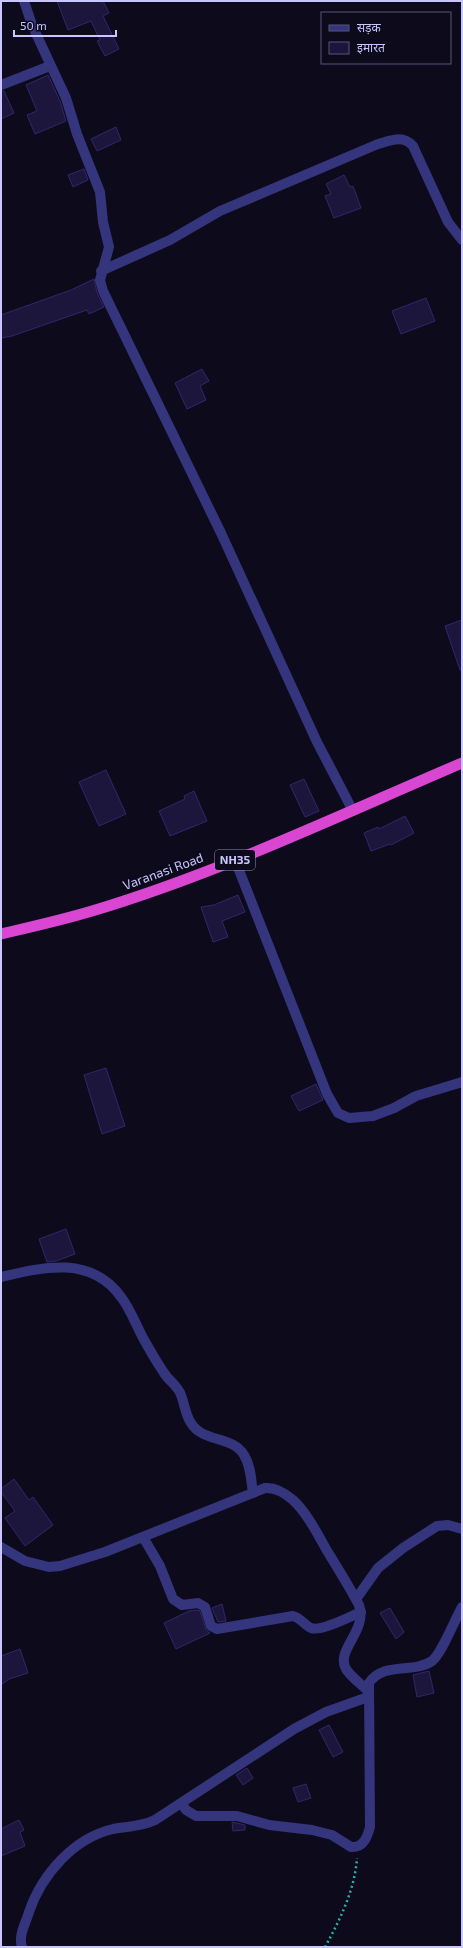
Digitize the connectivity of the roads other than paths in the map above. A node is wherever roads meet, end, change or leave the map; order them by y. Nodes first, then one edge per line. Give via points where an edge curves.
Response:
1 (24, 1) edge
2 (50, 66) junction
3 (1, 85) edge
4 (462, 240) edge
5 (101, 271) junction
6 (462, 763) edge
7 (353, 811) junction
8 (235, 860) junction
9 (1, 934) edge
10 (462, 1082) edge
11 (1, 1277) edge
12 (253, 1493) junction
13 (462, 1529) edge
14 (143, 1537) junction
15 (1, 1547) edge
16 (356, 1599) junction
17 (462, 1607) edge
18 (361, 1612) junction
19 (368, 1694) junction
20 (182, 1804) junction
21 (22, 1947) edge

1 - 2 street
2 - 3 street
2 - 5 street via 66,98 100,192 103,222 110,247
4 - 5 street via 448,222 413,146 408,140 401,138 378,144 220,211 170,240
5 - 7 street via 103,291 221,533 317,742
6 - 7 highway, Varanasi Road / NH35
7 - 8 highway, Varanasi Road / NH35
8 - 9 highway, Varanasi Road / NH35 via 92,911
8 - 10 street via 327,1094 338,1113 349,1118 373,1116 416,1096
11 - 12 street via 66,1266 100,1277 113,1287 129,1309 140,1334 165,1374 181,1394 185,1413 191,1424 198,1432 238,1447 244,1455 249,1466
12 - 14 street
12 - 16 street via 271,1488 286,1494 294,1501 315,1530
13 - 16 street via 448,1525 437,1526 403,1548 378,1568
14 - 15 street via 80,1561 55,1567 25,1561
14 - 18 street via 160,1566 173,1599 182,1604 198,1603 205,1606 210,1626 216,1630 293,1616 315,1629
16 - 18 street
17 - 19 street via 438,1656 423,1665 390,1669 379,1674 369,1683
18 - 19 street via 344,1662 349,1673
19 - 20 street via 294,1729
19 - 20 street via 370,1827 364,1841 357,1847 351,1847 332,1835 312,1830 269,1825 237,1816 196,1816
20 - 21 street via 148,1824 103,1832 87,1839 70,1852 37,1892 21,1935

